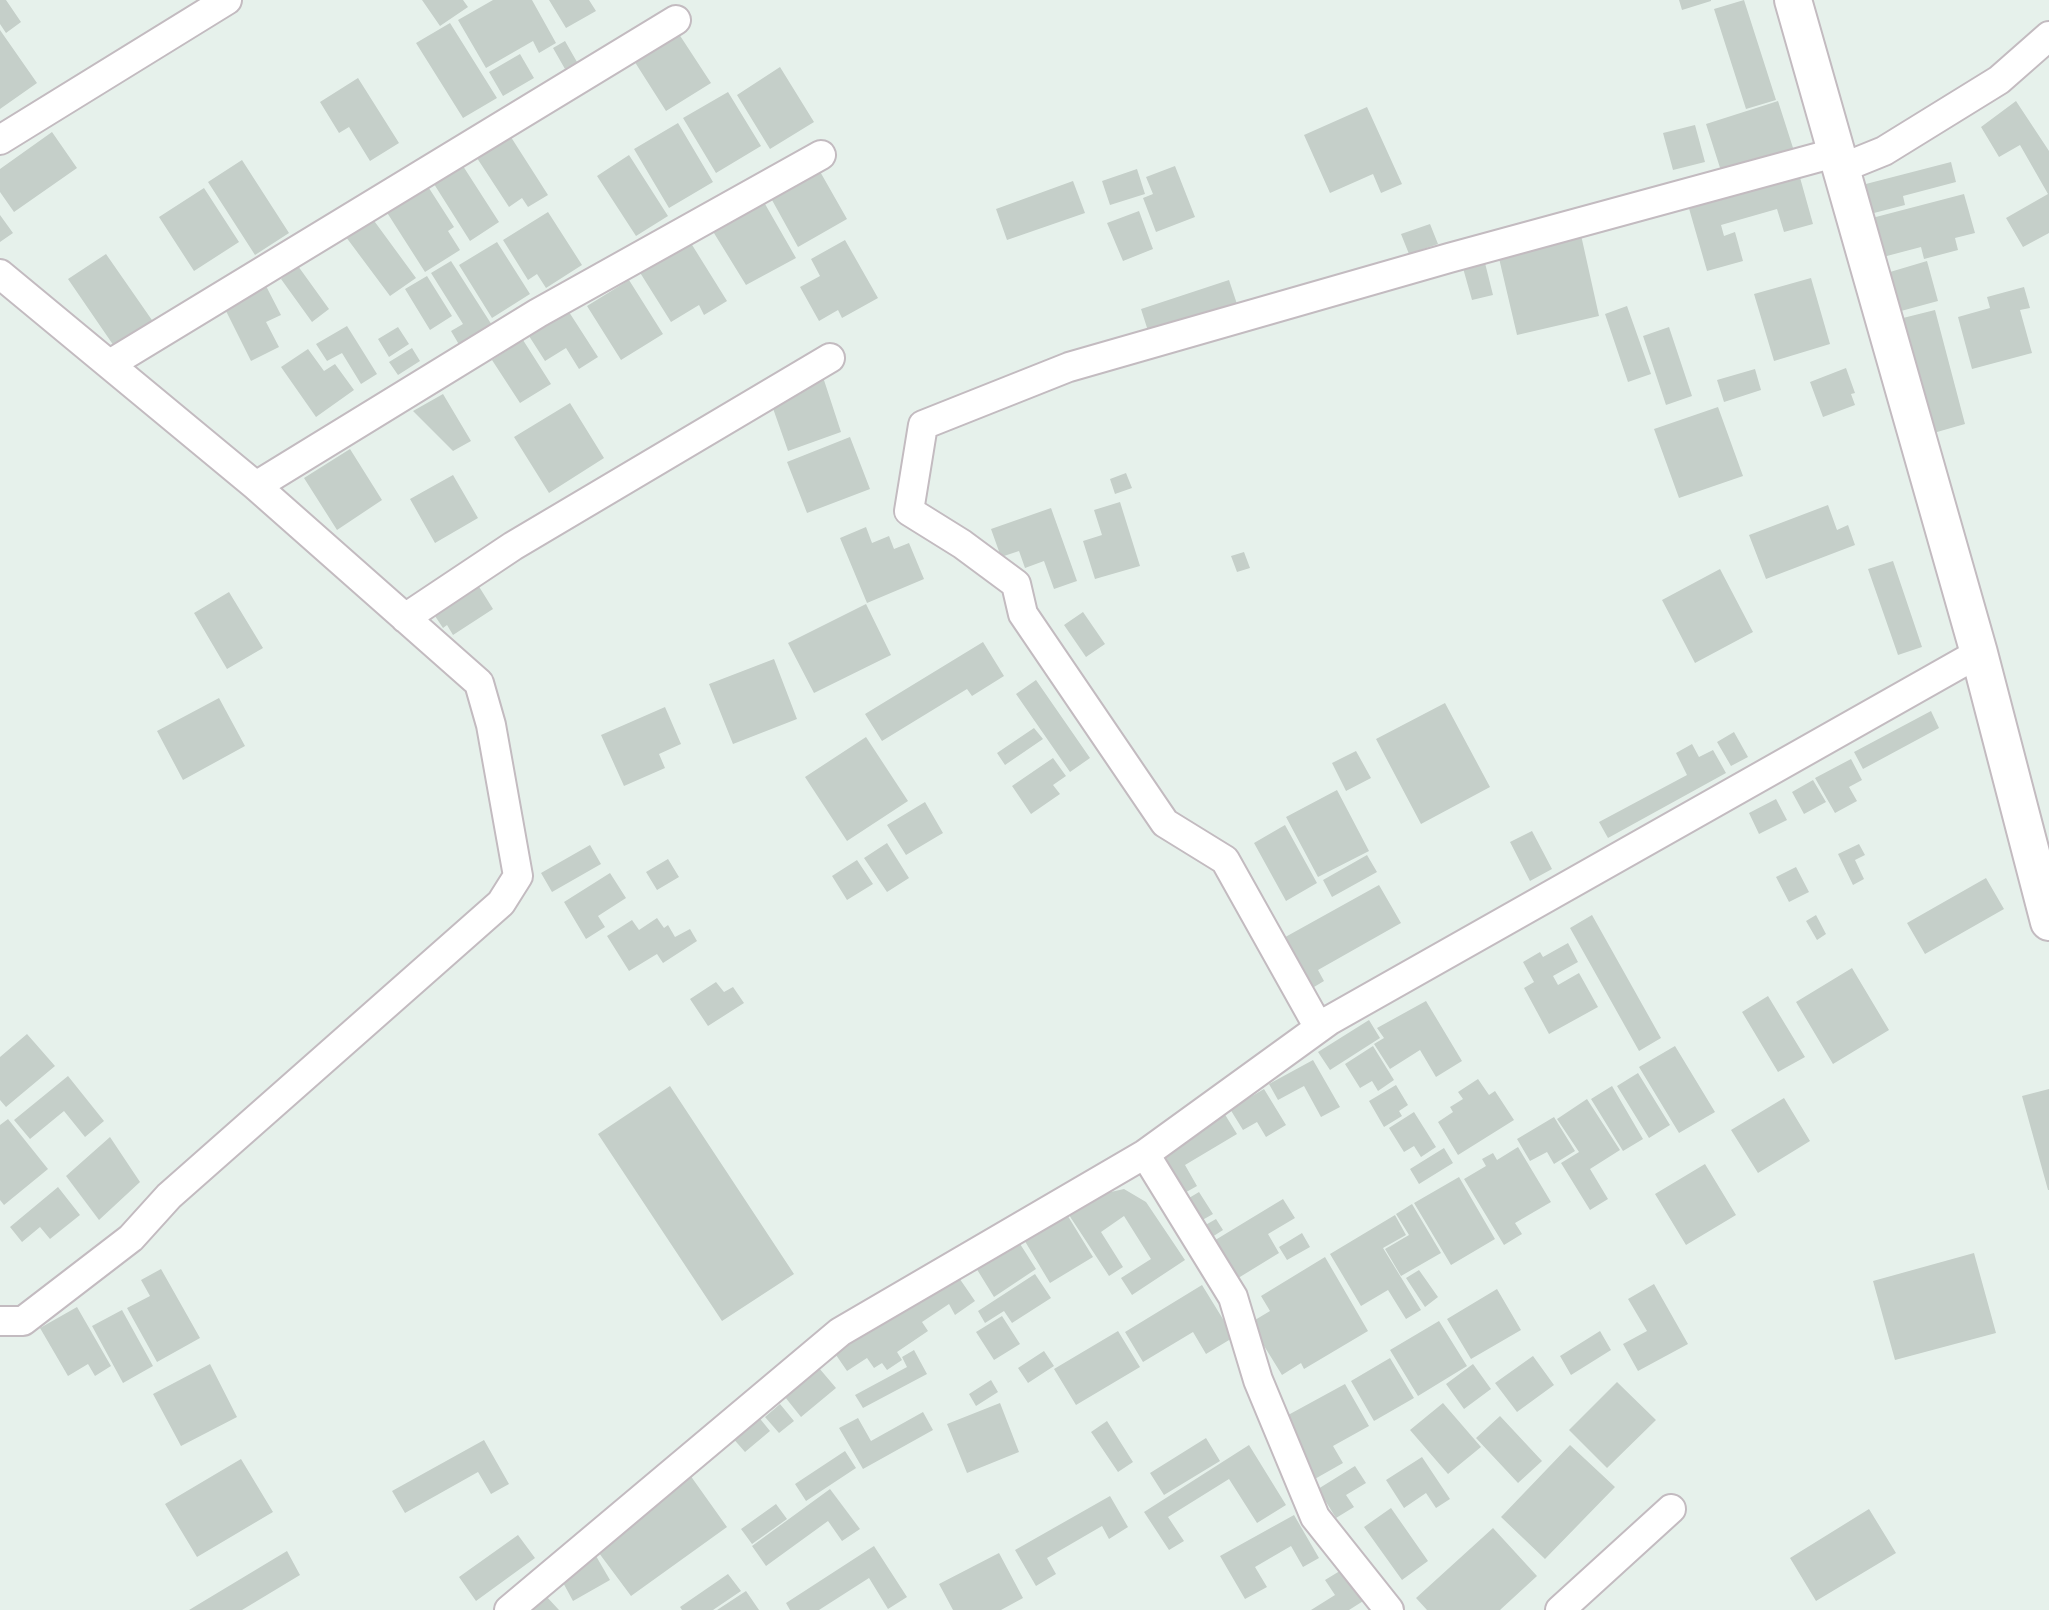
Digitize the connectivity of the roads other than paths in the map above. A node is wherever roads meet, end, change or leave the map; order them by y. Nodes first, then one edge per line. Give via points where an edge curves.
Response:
1 (227, 0) edge
2 (1793, 0) edge
3 (676, 20) dead end
4 (2049, 36) edge
5 (0, 140) edge
6 (821, 155) dead end
7 (1840, 160) junction
8 (0, 274) edge
9 (830, 358) dead end
10 (110, 364) junction
11 (256, 486) junction
12 (405, 618) junction
13 (1979, 653) junction
14 (2049, 922) edge
15 (1319, 1028) junction
16 (1145, 1154) junction
17 (0, 1321) edge
18 (1671, 1509) dead end
19 (509, 1610) edge
20 (1389, 1610) edge
21 (1560, 1610) edge

1 - 5 street
2 - 7 street
3 - 10 street
4 - 7 street via 1999,80 1884,151
6 - 11 street via 538,313
7 - 13 street
7 - 15 street via 1449,258 1069,367 923,425 909,511 1016,584 1023,614 1165,823 1225,860
8 - 10 street
9 - 12 street via 513,546
10 - 11 street
11 - 12 street
12 - 17 street via 479,683 518,876 501,903 169,1196 131,1238 23,1321
13 - 14 street
13 - 15 street
15 - 16 street
16 - 19 street via 840,1332
16 - 20 street via 1233,1297 1258,1380 1315,1517
18 - 21 street

